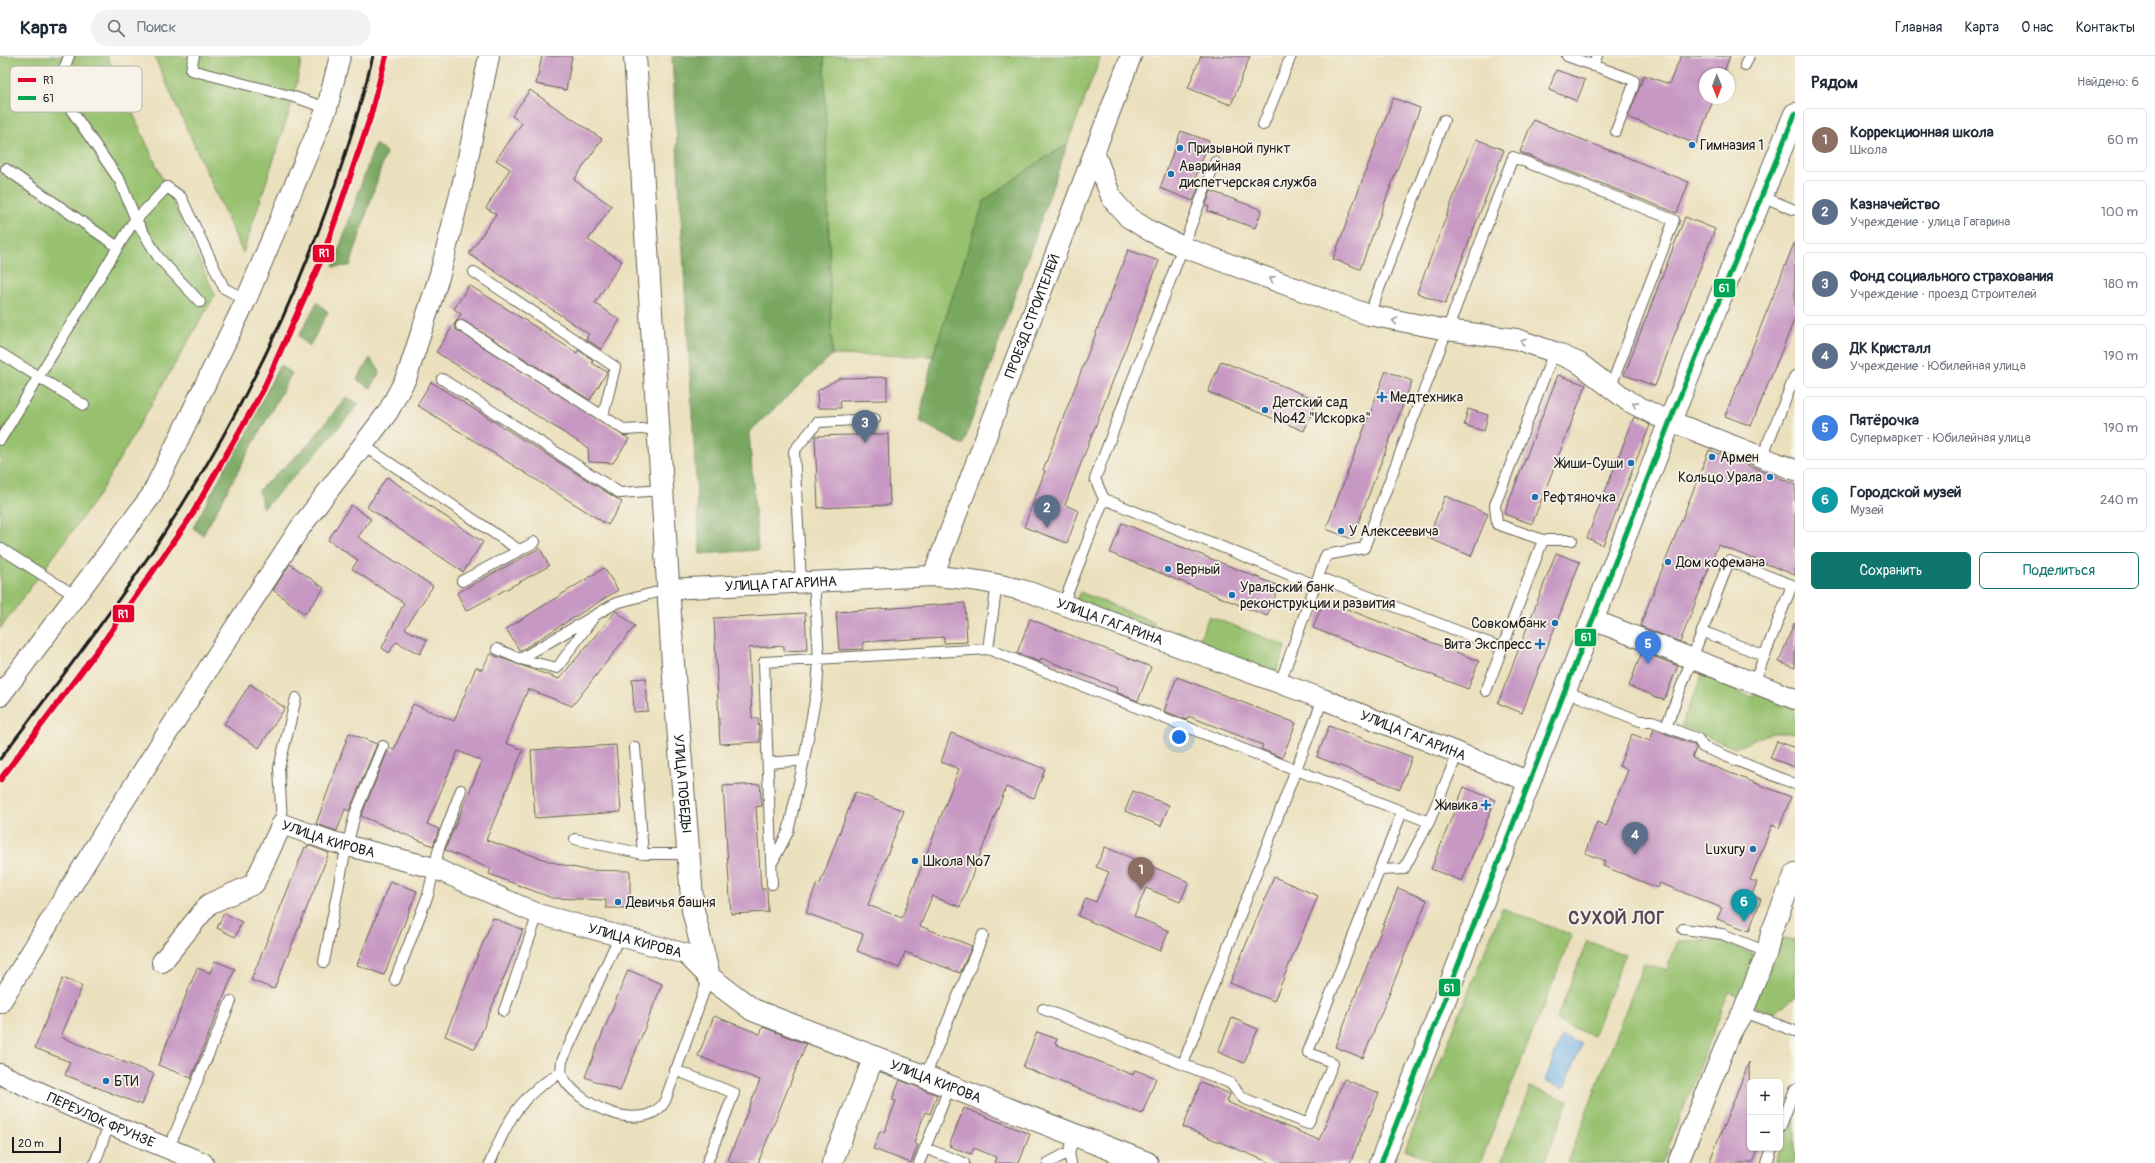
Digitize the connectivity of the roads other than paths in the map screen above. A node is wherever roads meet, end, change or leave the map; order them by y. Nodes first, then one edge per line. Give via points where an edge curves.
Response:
1 (69, 56) edge
2 (194, 56) edge
3 (340, 56) edge
4 (489, 56) edge
5 (635, 56) edge
6 (1131, 56) edge
7 (1291, 56) edge
8 (1567, 56) edge
9 (1595, 61) edge
10 (65, 66) edge
11 (327, 108) junction
12 (73, 112) edge
13 (1795, 114) edge
14 (1444, 120) dead end
15 (1263, 125) dead end
16 (1616, 131) dead end
17 (1094, 152) junction
18 (1215, 162) dead end
19 (6, 169) dead end
20 (1761, 196) junction
21 (1795, 210) edge
22 (136, 220) junction
23 (118, 247) junction
24 (1183, 248) junction
25 (474, 272) dead end
26 (246, 300) junction
27 (200, 302) dead end
28 (1369, 314) junction
29 (461, 326) dead end
30 (1447, 330) junction
31 (1554, 352) junction
32 (0, 353) edge
33 (1795, 376) edge
34 (39, 377) junction
35 (442, 379) dead end
36 (1611, 386) junction
37 (84, 405) dead end
38 (603, 416) junction
39 (875, 419) dead end
40 (1670, 421) junction
41 (658, 428) junction
42 (0, 440) edge
43 (363, 444) junction
44 (1762, 457) junction
45 (1795, 470) edge
46 (662, 490) junction
47 (1104, 499) junction
48 (1543, 540) junction
49 (1572, 540) dead end
50 (535, 542) dead end
51 (0, 548) edge
52 (519, 550) junction
53 (933, 576) junction
54 (462, 581) dead end
55 (1317, 581) junction
56 (808, 582) junction
57 (997, 583) junction
58 (668, 589) junction
59 (76, 596) junction
60 (1063, 605) junction
61 (595, 614) junction
62 (1593, 620) junction
63 (1702, 631) junction
64 (1502, 648) junction
65 (497, 649) dead end
66 (988, 649) junction
67 (1765, 656) junction
68 (819, 658) junction
69 (520, 659) junction
70 (1691, 659) junction
71 (1754, 683) junction
72 (1280, 684) junction
73 (1486, 691) dead end
74 (1565, 691) junction
75 (0, 696) edge
76 (296, 698) dead end
77 (1323, 699) junction
78 (1795, 699) edge
79 (1666, 726) junction
80 (384, 746) dead end
81 (635, 747) dead end
82 (1458, 753) junction
83 (804, 760) junction
84 (768, 763) junction
85 (1295, 769) junction
86 (1530, 782) junction
87 (1795, 784) edge
88 (461, 790) dead end
89 (1402, 812) junction
90 (1429, 822) junction
91 (282, 824) junction
92 (575, 839) dead end
93 (348, 846) junction
94 (643, 854) junction
95 (688, 854) junction
96 (772, 862) junction
97 (434, 868) junction
98 (1379, 870) junction
99 (1795, 873) edge
100 (772, 884) dead end
101 (538, 914) junction
102 (1683, 930) dead end
103 (983, 935) dead end
104 (620, 936) junction
105 (1767, 952) junction
106 (162, 962) dead end
107 (324, 962) dead end
108 (709, 977) junction
109 (395, 980) dead end
110 (231, 1001) dead end
111 (0, 1003) edge
112 (1043, 1009) dead end
113 (504, 1010) dead end
114 (1743, 1012) junction
115 (1795, 1031) edge
116 (874, 1057) junction
117 (1183, 1064) junction
118 (676, 1070) junction
119 (562, 1073) junction
120 (0, 1074) edge
121 (925, 1077) junction
122 (950, 1086) junction
123 (1795, 1089) edge
124 (1783, 1120) edge
125 (109, 1124) junction
126 (1072, 1143) junction
127 (925, 1148) junction
128 (168, 1150) junction
129 (1771, 1151) edge
130 (95, 1163) edge
131 (203, 1163) edge
132 (490, 1163) edge
133 (708, 1163) edge
134 (832, 1163) edge
135 (919, 1163) edge
136 (964, 1163) edge
137 (1048, 1163) edge
138 (1071, 1163) edge
139 (1148, 1163) edge
140 (1381, 1163) edge
141 (1678, 1163) edge
142 (1767, 1163) edge

1 - 10 lane
2 - 11 lane via 191,70
3 - 11 street
4 - 43 street via 463,182 440,274 419,341 407,376 388,412
5 - 41 street, УЛИЦА ПОБЕДЫ
6 - 17 street, ПРОЕЗД СТРОИТЕЛЕЙ
7 - 15 lane
8 - 9 lane
9 - 16 lane via 1634,82
11 - 26 street
12 - 22 lane via 120,181
13 - 20 street
14 - 28 lane
17 - 24 street via 1112,199 1129,218
17 - 53 street, ПРОЕЗД СТРОИТЕЛЕЙ
18 - 24 lane
19 - 23 lane
20 - 21 lane
20 - 40 street
22 - 23 lane
22 - 26 lane via 167,187 181,197 224,288
22 - 27 lane via 158,257
23 - 34 lane
28 -> 24 street
24 - 47 lane via 1095,478
25 - 38 lane via 615,367
26 - 59 street via 151,496
30 -> 28 street
29 - 38 lane
31 -> 30 street via 1516,339
30 - 36 lane via 1513,157 1674,220
30 - 55 lane via 1364,548 1326,555
31 - 36 street via 1579,363
31 - 48 lane via 1494,505 1497,524
32 - 34 lane
33 - 44 lane
34 - 37 lane
34 - 42 lane
35 - 46 lane via 620,493
40 -> 36 street via 1628,400
38 - 41 lane via 625,430
39 - 56 lane via 818,422 794,451
40 - 44 street
40 - 62 street
41 - 46 street, УЛИЦА ПОБЕДЫ
43 - 52 lane
43 - 111 street via 300,528 108,826
44 - 45 street
46 - 58 street, УЛИЦА ПОБЕДЫ
47 - 55 lane
47 - 60 lane
48 - 49 lane
48 - 64 lane
50 - 52 lane
51 - 59 lane
52 - 54 lane
53 - 56 street, УЛИЦА ГАГАРИНА
53 - 57 street, УЛИЦА ГАГАРИНА
55 - 64 lane
55 - 72 lane
56 - 58 street, УЛИЦА ГАГАРИНА
56 - 68 lane
57 - 60 street, УЛИЦА ГАГАРИНА
57 - 66 lane
58 - 61 lane via 616,603
58 - 95 street, УЛИЦА ПОБЕДЫ
59 - 75 street
60 - 72 street, УЛИЦА ГАГАРИНА
61 - 69 lane
61 - 69 lane via 557,668
62 - 70 street
62 - 74 street
63 - 67 lane
63 - 67 lane via 1729,561 1792,585
63 - 70 lane
64 - 73 lane
65 - 69 lane
66 - 68 lane
66 - 85 lane
67 - 71 lane
68 - 83 lane
68 - 84 lane via 764,662
70 - 71 street
70 - 79 lane
71 - 78 street
72 - 77 street, УЛИЦА ГАГАРИНА
74 - 79 lane via 1640,721 1652,721
74 - 86 street
76 - 91 lane via 279,768
77 - 82 street, УЛИЦА ГАГАРИНА
77 - 85 lane
79 - 87 lane via 1698,739 1703,747
80 - 93 lane via 355,814
81 - 94 lane
82 - 86 street, УЛИЦА ГАГАРИНА
82 - 90 lane
83 - 84 lane
83 - 96 lane via 788,832
84 - 96 lane
85 - 89 lane
85 - 117 lane
86 - 140 street
88 - 97 lane
89 - 90 lane
89 - 98 lane
90 - 98 lane via 1404,869
91 - 93 street, УЛИЦА КИРОВА
91 - 106 street, УЛИЦА КИРОВА via 254,884 209,904
92 - 94 lane
93 - 97 street, УЛИЦА КИРОВА
93 - 107 lane
94 - 95 lane
95 - 108 street, УЛИЦА ПОБЕДЫ via 693,910
96 - 100 lane
97 - 101 street, УЛИЦА КИРОВА
97 - 109 lane via 428,895
98 - 117 lane via 1308,1052 1333,1063 1308,1124 1243,1098 1230,1083
99 - 105 street via 1771,933
101 - 104 street, УЛИЦА КИРОВА
101 - 113 lane
102 - 105 lane via 1722,934
103 - 121 lane
104 - 108 street, УЛИЦА КИРОВА via 686,954
104 - 119 lane via 562,1061
105 - 114 street
108 - 116 street, УЛИЦА КИРОВА via 753,1010
108 - 118 lane
110 - 128 lane
112 - 117 lane
114 - 115 lane
114 - 141 street via 1731,1032
116 - 121 street, УЛИЦА КИРОВА
116 - 134 street
118 - 119 lane via 660,1109 633,1118 601,1109 586,1101 564,1081
118 - 133 lane via 734,1094
119 - 132 lane via 544,1082 515,1110
120 - 125 street, ПЕРЕУЛОК ФРУНЗЕ
121 - 122 street, УЛИЦА КИРОВА
122 - 126 street, УЛИЦА КИРОВА
122 - 127 lane
123 - 124 lane
125 - 128 street, ПЕРЕУЛОК ФРУНЗЕ
125 - 130 lane
126 - 137 lane
126 - 138 lane
126 - 139 street, УЛИЦА КИРОВА
127 - 135 lane
127 - 136 lane
128 - 131 street, ПЕРЕУЛОК ФРУНЗЕ
129 - 142 lane

